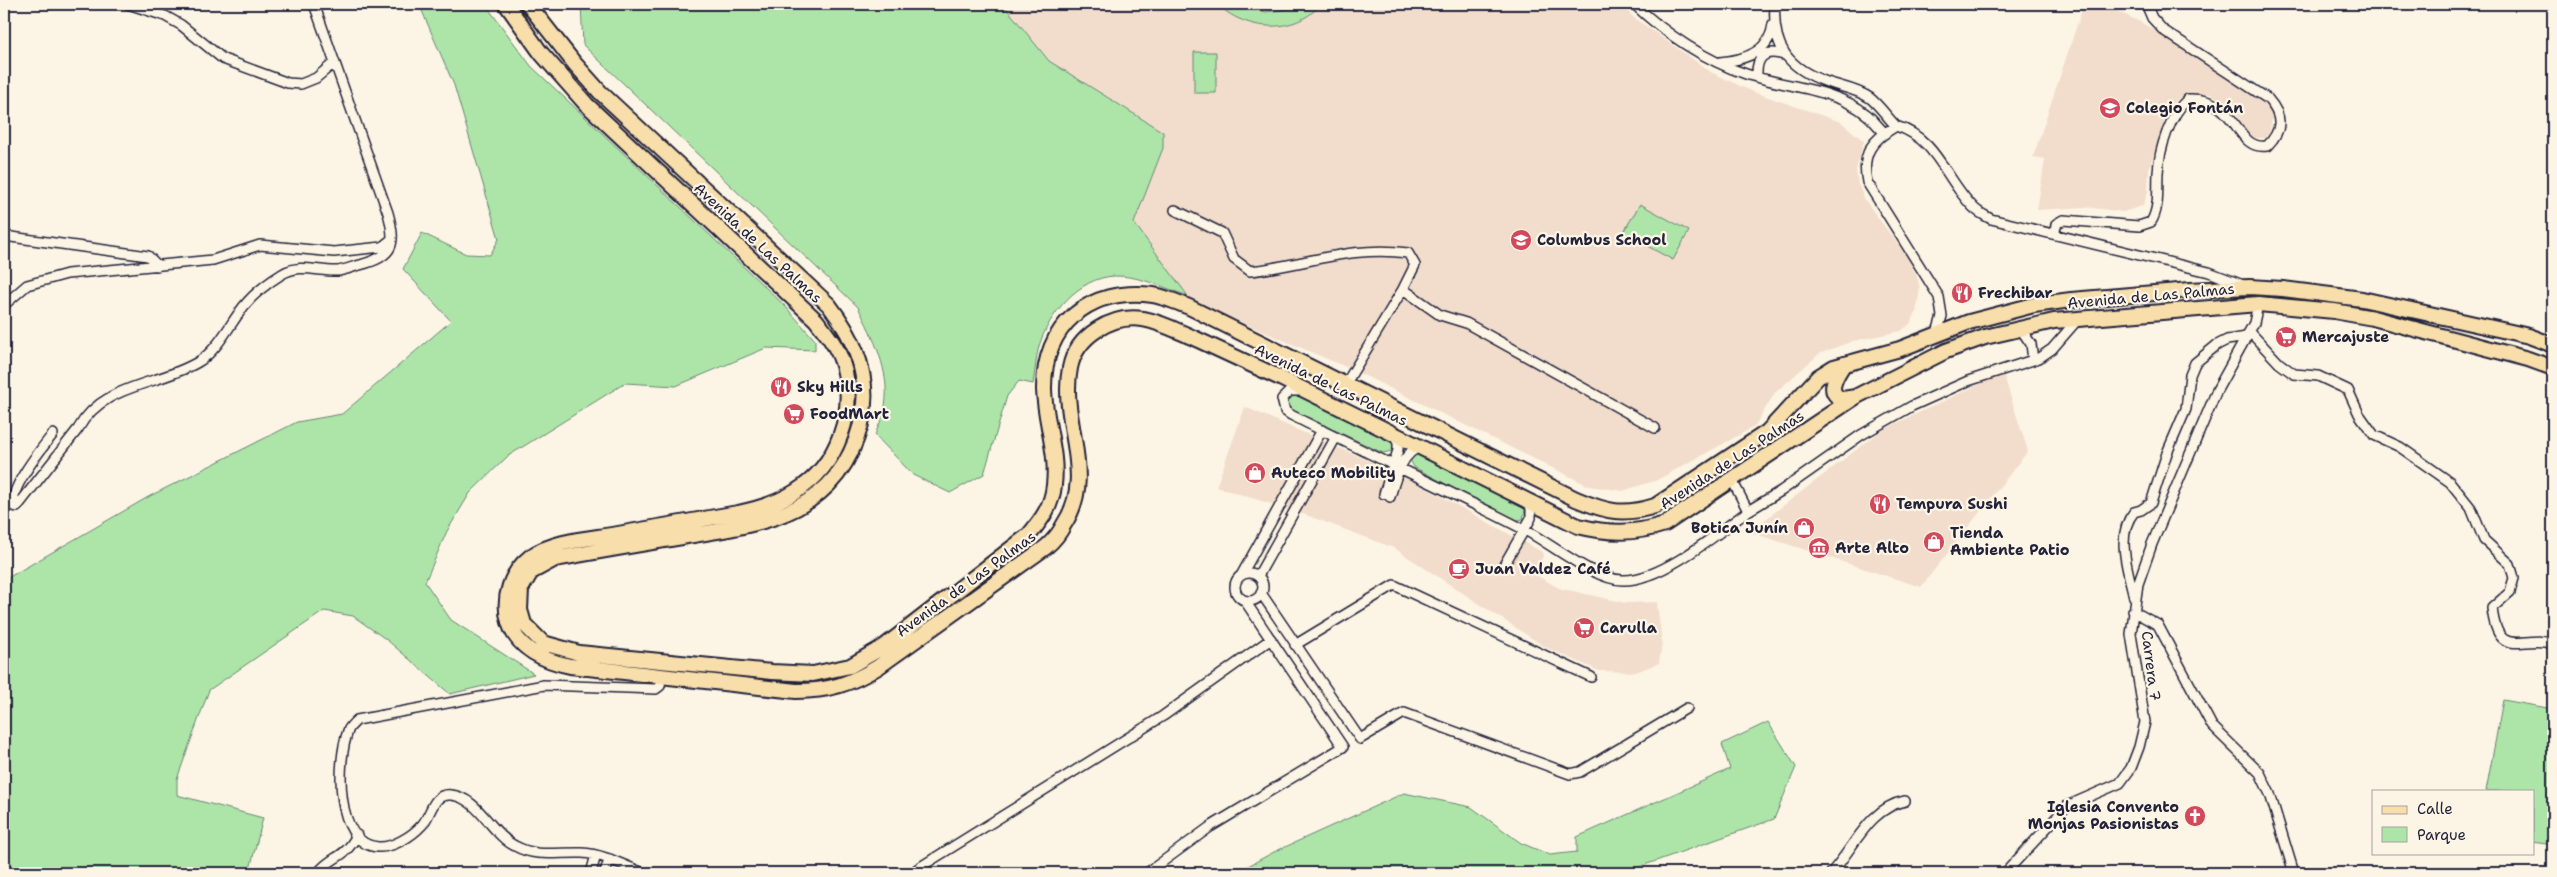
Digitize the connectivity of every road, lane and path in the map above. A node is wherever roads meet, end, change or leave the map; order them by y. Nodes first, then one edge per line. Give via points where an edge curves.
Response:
1 (128, 4) edge
2 (314, 4) edge
3 (506, 4) edge
4 (528, 4) edge
5 (1634, 4) edge
6 (1775, 4) edge
7 (2146, 4) edge
8 (1774, 15) junction
9 (1784, 55) junction
10 (1720, 62) junction
11 (334, 63) junction
12 (1757, 77) junction
13 (1896, 126) junction
14 (1885, 133) junction
15 (1175, 210) dead end
16 (2055, 233) junction
17 (4, 236) edge
18 (392, 239) junction
19 (158, 266) junction
20 (2249, 287) junction
21 (1403, 289) junction
22 (4, 305) edge
23 (2256, 314) junction
24 (2079, 318) junction
25 (2020, 328) junction
26 (1936, 334) junction
27 (2249, 334) junction
28 (2553, 345) edge
29 (2033, 360) junction
30 (1844, 363) junction
31 (2553, 368) edge
32 (1345, 385) junction
33 (1313, 394) junction
34 (1857, 396) junction
35 (1655, 428) dead end
36 (1322, 430) junction
37 (1393, 433) junction
38 (53, 434) dead end
39 (1336, 437) junction
40 (1422, 447) junction
41 (1397, 467) junction
42 (1731, 478) junction
43 (1387, 495) dead end
44 (1522, 498) junction
45 (1748, 511) junction
46 (1524, 530) junction
47 (1504, 564) dead end
48 (1242, 574) junction
49 (1258, 576) junction
50 (1261, 594) junction
51 (2135, 600) junction
52 (1245, 601) junction
53 (2133, 611) junction
54 (1271, 639) junction
55 (2553, 644) edge
56 (1296, 645) junction
57 (661, 677) junction
58 (1591, 677) dead end
59 (1687, 708) dead end
60 (1905, 801) dead end
61 (357, 835) junction
62 (596, 855) junction
63 (610, 859) junction
64 (917, 869) dead end
65 (318, 873) edge
66 (592, 873) edge
67 (604, 873) edge
68 (642, 873) edge
69 (1147, 873) edge
70 (1831, 873) edge
71 (2004, 873) edge
72 (2294, 873) edge

1 - 11 street via 165,16 223,59 288,83 301,84 316,78
2 - 11 street
3 - 57 main road, Avenida de Las Palmas via 541,53 586,104 816,320 836,348 846,375 848,407 841,436 820,472 796,492 761,508 738,514 567,543 532,556 519,567 507,595 506,610 514,633 528,649 553,662
4 - 32 main road, Avenida de Las Palmas via 600,92 829,305 843,323 859,356 865,396 858,435 843,464 824,488 792,512 754,525 556,559 531,572 521,589 520,610 524,624 543,643 580,653 792,674 836,670 872,654 1029,535 1045,516 1052,498 1055,472 1045,402 1047,356 1067,320 1090,304 1104,299 1137,294 1167,299
5 - 10 street via 1653,22
6 - 8 street
7 - 16 street via 2152,18 2163,30 2268,99 2281,119 2280,131 2268,146 2259,147 2247,142 2220,106 2209,100 2188,99 2181,105 2164,142 2158,170 2156,215 2151,222 2139,226 2063,220 2056,224
8 - 9 street
8 - 10 street via 1772,31 1756,53
9 - 12 street via 1766,53 1760,56
9 - 13 street via 1802,71 1870,98
10 - 12 street
11 - 18 street via 388,213
12 - 14 street via 1843,101 1865,113
13 - 14 street
13 - 16 street via 1909,130 1928,146 1975,209 2003,224
14 - 26 street via 1876,138 1866,157 1867,182 1939,298 1942,316
15 - 21 street via 1222,233 1234,259 1250,271 1348,252 1384,250 1408,253 1415,264
16 - 20 street via 2209,272
17 - 19 street via 148,256
18 - 19 street via 382,247 334,252 260,245 213,260
18 - 38 street via 390,248 374,262 336,271 300,268 283,273 245,306 201,360 186,369 122,390 94,408 17,507 13,506 28,466
19 - 22 street via 67,274 27,284
20 - 26 main road, Avenida de Las Palmas via 2043,304 1969,322
20 - 28 main road, Avenida de Las Palmas via 2362,299 2520,334
21 - 32 street
21 - 35 street via 1440,315 1466,323
23 - 24 main road, Avenida de Las Palmas
23 - 27 street, Carrera 7
23 - 31 main road, Avenida de Las Palmas via 2334,311 2373,318
24 - 25 main road, Avenida de Las Palmas
24 - 29 street via 2052,350
25 - 29 street via 2031,344
25 - 34 main road, Avenida de Las Palmas via 1946,351
26 - 30 main road, Avenida de Las Palmas via 1900,349
27 - 51 street, Carrera 7 via 2217,390 2152,544
27 - 51 street via 2227,340 2210,350 2190,374 2186,409 2151,503 2134,512 2124,531
27 - 55 street via 2294,374 2318,376 2348,390 2374,435 2400,447 2450,482 2472,508 2484,540 2510,564 2514,578 2510,592 2492,608 2494,626 2506,640
29 - 45 street via 1968,381 1912,406 1861,435
30 - 32 main road, Avenida de Las Palmas via 1818,377 1767,432 1655,506 1636,512 1616,513 1576,499
30 - 34 main road via 1835,377 1835,394 1843,399
33 - 36 street via 1290,391 1282,399 1282,405 1291,415
33 - 37 main road, Avenida de Las Palmas
33 - 57 main road, Avenida de Las Palmas via 1156,323 1130,319 1108,324 1086,339 1072,360 1068,382 1078,458 1078,490 1068,519 1051,543 878,667 843,686 796,691
34 - 42 main road, Avenida de Las Palmas
36 - 39 street
36 - 48 street
37 - 40 main road, Avenida de Las Palmas
37 - 41 street via 1398,444
39 - 41 street
39 - 49 street
40 - 41 street via 1410,451
40 - 44 main road, Avenida de Las Palmas
41 - 43 street
41 - 46 street
42 - 44 main road, Avenida de Las Palmas via 1665,524 1629,533 1578,526
42 - 45 street
44 - 46 street via 1533,513
45 - 46 street via 1700,547 1666,567 1637,579 1621,581 1590,570
46 - 47 street
48 - 49 street
48 - 52 street via 1234,588
49 - 50 street via 1262,583
50 - 52 street via 1253,601
50 - 56 street
51 - 53 street, Carrera 7
52 - 54 street
53 - 71 street, Carrera 7 via 2131,634 2144,722 2131,768 2120,783 2067,806
53 - 72 street via 2158,625 2212,726 2260,774 2270,794
54 - 64 street via 1163,716
54 - 69 street via 1343,747 1210,827
56 - 58 street via 1394,586
56 - 59 street via 1360,739 1404,712 1570,774 1580,772
57 - 61 street via 660,686 656,689 544,685 357,720 348,730 340,783 341,801
60 - 70 street via 1891,804 1878,814
61 - 62 street via 378,847 390,845 422,825 432,804 439,797 450,794 463,798 512,845 531,854
61 - 65 street via 344,855 325,864
62 - 63 street
62 - 66 street
63 - 67 street
63 - 68 street

